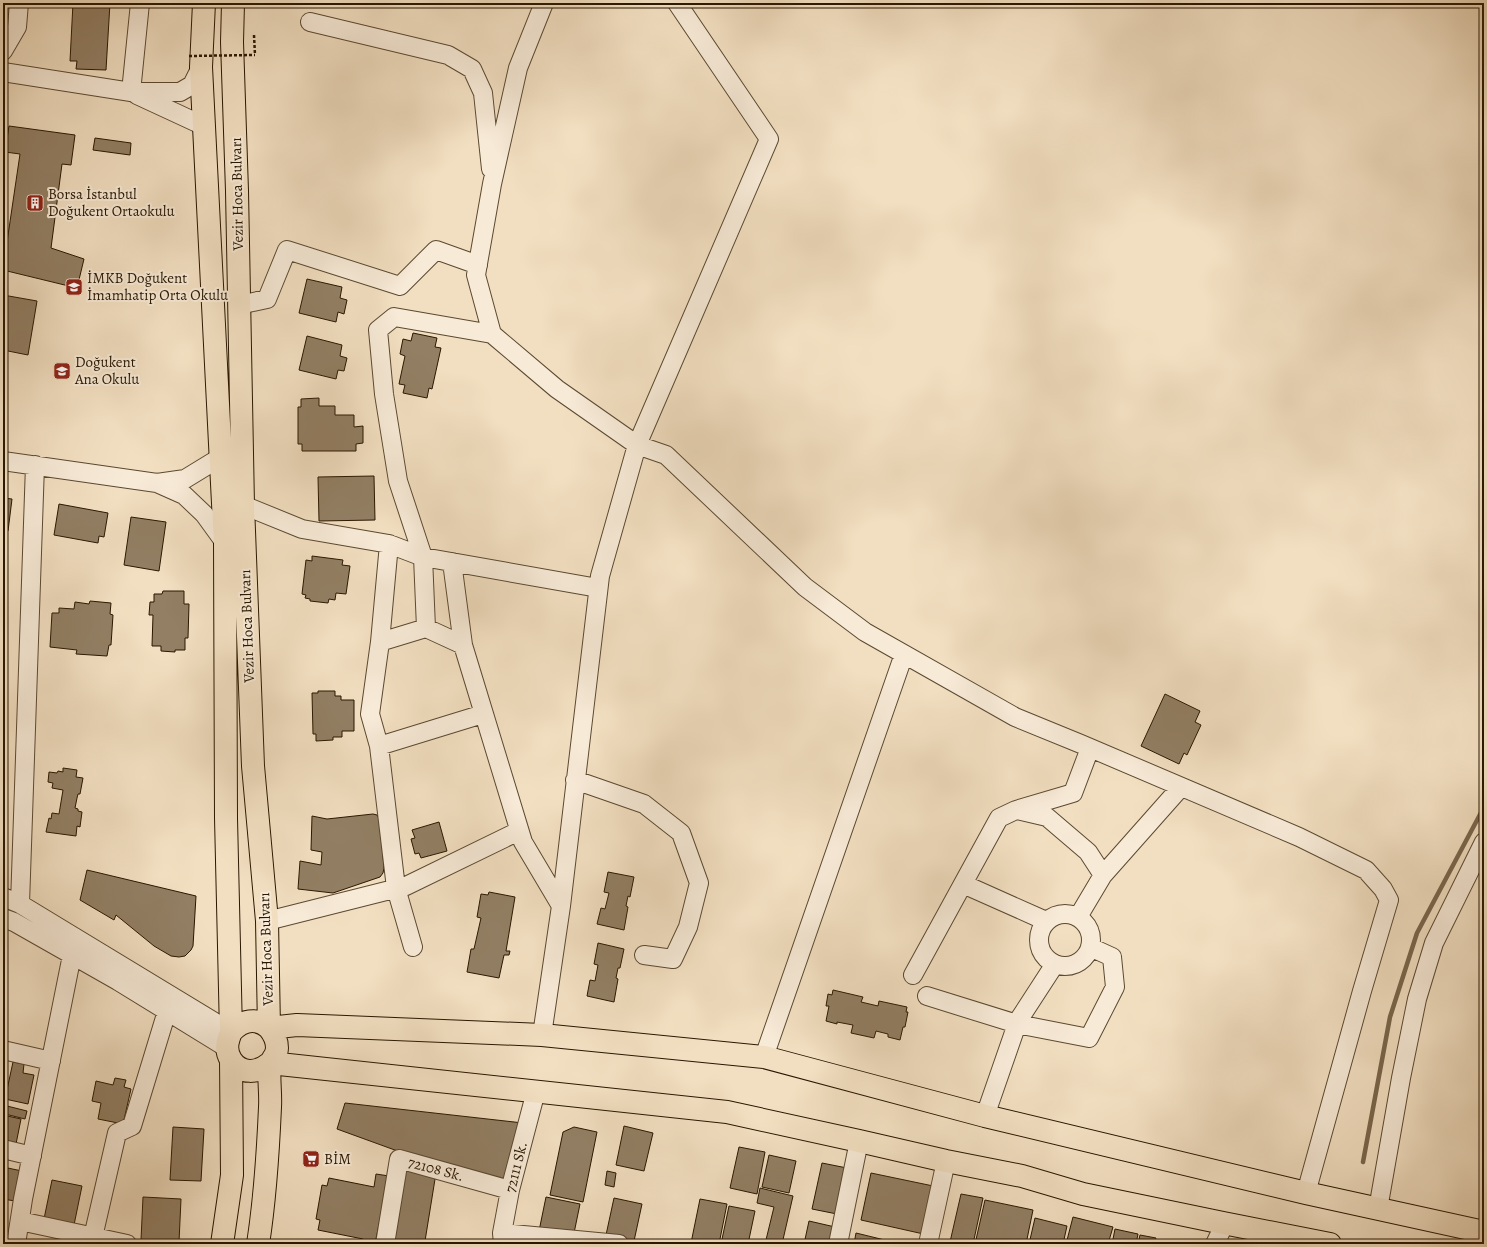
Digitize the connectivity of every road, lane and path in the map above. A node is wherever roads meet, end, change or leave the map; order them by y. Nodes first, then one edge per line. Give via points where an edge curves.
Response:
1 (19, 3) edge
2 (140, 3) edge
3 (204, 3) edge
4 (233, 3) edge
5 (544, 3) edge
6 (677, 3) edge
7 (310, 22) dead end
8 (254, 36) dead end
9 (3, 51) edge
10 (195, 61) junction
11 (3, 72) edge
12 (131, 92) junction
13 (204, 126) junction
14 (492, 184) junction
15 (478, 265) junction
16 (239, 305) junction
17 (492, 334) junction
18 (637, 445) junction
19 (221, 457) junction
20 (3, 461) edge
21 (36, 465) junction
22 (157, 483) junction
23 (243, 505) junction
24 (225, 543) junction
25 (389, 544) junction
26 (423, 557) junction
27 (452, 562) junction
28 (598, 588) junction
29 (426, 628) junction
30 (380, 642) junction
31 (463, 645) junction
32 (904, 654) junction
33 (483, 714) junction
34 (379, 746) junction
35 (1090, 748) junction
36 (575, 780) junction
37 (1181, 787) junction
38 (1016, 810) junction
39 (519, 831) junction
40 (1484, 842) edge
41 (1103, 875) junction
42 (963, 884) junction
43 (396, 888) junction
44 (3, 897) edge
45 (20, 904) junction
46 (560, 906) junction
47 (1078, 917) junction
48 (3, 918) edge
49 (267, 921) junction
50 (1046, 921) junction
51 (413, 947) dead end
52 (1090, 947) junction
53 (72, 955) junction
54 (644, 955) dead end
55 (1055, 964) junction
56 (913, 975) dead end
57 (927, 996) dead end
58 (166, 1011) junction
59 (1017, 1024) junction
60 (270, 1028) junction
61 (542, 1035) junction
62 (230, 1047) junction
63 (3, 1050) edge
64 (764, 1057) junction
65 (51, 1061) junction
66 (270, 1063) junction
67 (536, 1091) junction
68 (985, 1116) junction
69 (859, 1141) junction
70 (3, 1149) edge
71 (32, 1156) junction
72 (946, 1161) junction
73 (510, 1190) junction
74 (1306, 1193) junction
75 (1378, 1208) junction
76 (20, 1221) junction
77 (1223, 1224) junction
78 (1484, 1232) edge
79 (94, 1237) junction
80 (502, 1239) edge
81 (1274, 1239) edge
82 (1309, 1242) edge
83 (16, 1244) edge
84 (127, 1244) edge
85 (222, 1244) edge
86 (258, 1244) edge
87 (385, 1244) edge
88 (618, 1244) edge
89 (838, 1244) edge
90 (928, 1244) edge
91 (1215, 1244) edge
92 (1330, 1244) edge

1 - 9 street via 17,27
2 - 12 street
3 - 10 main road, Vezir Hoca Bulvarı
4 - 16 main road, Vezir Hoca Bulvarı
5 - 14 street via 518,68
6 - 18 street via 769,139
7 - 14 street via 448,55 472,69 483,94
8 - 10 path, bridge via 255,55
10 - 12 street via 192,85 180,92
10 - 13 main road, Vezir Hoca Bulvarı
11 - 12 street
12 - 13 street
13 - 19 main road, Vezir Hoca Bulvarı
14 - 15 street
15 - 16 street via 436,250 400,286 287,250 267,299
15 - 17 street via 476,275
16 - 23 main road, Vezir Hoca Bulvarı
17 - 18 street via 557,389
17 - 26 street via 394,317 378,330 384,394 398,482
18 - 28 street
18 - 32 street via 666,455 805,587 865,632
19 - 22 street via 185,479
19 - 24 main road, Vezir Hoca Bulvarı
20 - 21 street
21 - 22 street
21 - 45 street
22 - 24 street via 184,496 204,514
23 - 25 street via 302,529
23 - 49 main road, Vezir Hoca Bulvarı via 253,766
24 - 62 main road, Vezir Hoca Bulvarı
25 - 26 street
25 - 30 street
26 - 27 street
26 - 29 street
27 - 28 street
27 - 31 street
28 - 36 street
29 - 30 street
29 - 31 street
30 - 34 street via 370,714
31 - 33 street
32 - 35 street via 1015,718
32 - 64 street
33 - 34 street
33 - 39 street
34 - 43 street
35 - 37 street
35 - 38 street via 1073,793
36 - 46 street
36 - 54 street via 644,804 681,833 699,883 688,927 673,959
37 - 41 street
37 - 74 street via 1299,837 1366,870 1389,900
38 - 41 street via 1047,817 1088,852
38 - 42 street via 999,818
39 - 43 street via 406,886
39 - 46 street
40 - 75 street via 1434,943 1417,999
41 - 47 street
42 - 50 street
42 - 56 street
43 - 49 street
43 - 51 street
44 - 45 street
45 - 62 street
46 - 61 street
47 - 50 street via 1061,914
47 - 52 street via 1089,930
48 - 53 street
49 - 60 main road, Vezir Hoca Bulvarı
50 - 55 street via 1041,928 1039,945 1047,960
52 - 55 street via 1080,962 1068,966
52 - 59 street via 1112,957 1115,987 1089,1038
53 - 58 street
53 - 65 street
55 - 59 street
57 - 59 street
58 - 62 street
58 - 79 street via 132,1126 117,1133
59 - 68 street
60 - 61 main road via 304,1025
60 - 62 main road via 261,1022 244,1022 237,1026
60 - 66 main road, Vezir Hoca Bulvarı via 277,1048
61 - 64 main road
62 - 66 main road via 240,1068 248,1071 260,1070
62 - 85 main road, Vezir Hoca Bulvarı via 232,1175
63 - 65 street
64 - 68 main road
65 - 71 street
66 - 67 main road
66 - 86 main road, Vezir Hoca Bulvarı via 271,1104
67 - 69 main road via 727,1112
67 - 73 street, 72111 Sk.
68 - 74 main road
69 - 72 main road
69 - 89 street
70 - 71 street
71 - 76 street
72 - 77 main road via 1022,1176 1083,1194
72 - 90 street
73 - 80 street, 72111 Sk.
73 - 87 street, 72108 Sk. via 399,1159
74 - 75 main road
75 - 78 main road
76 - 79 street
76 - 83 street
77 - 81 main road
77 - 91 street
79 - 84 street
80 - 88 street
81 - 82 main road
82 - 92 main road

